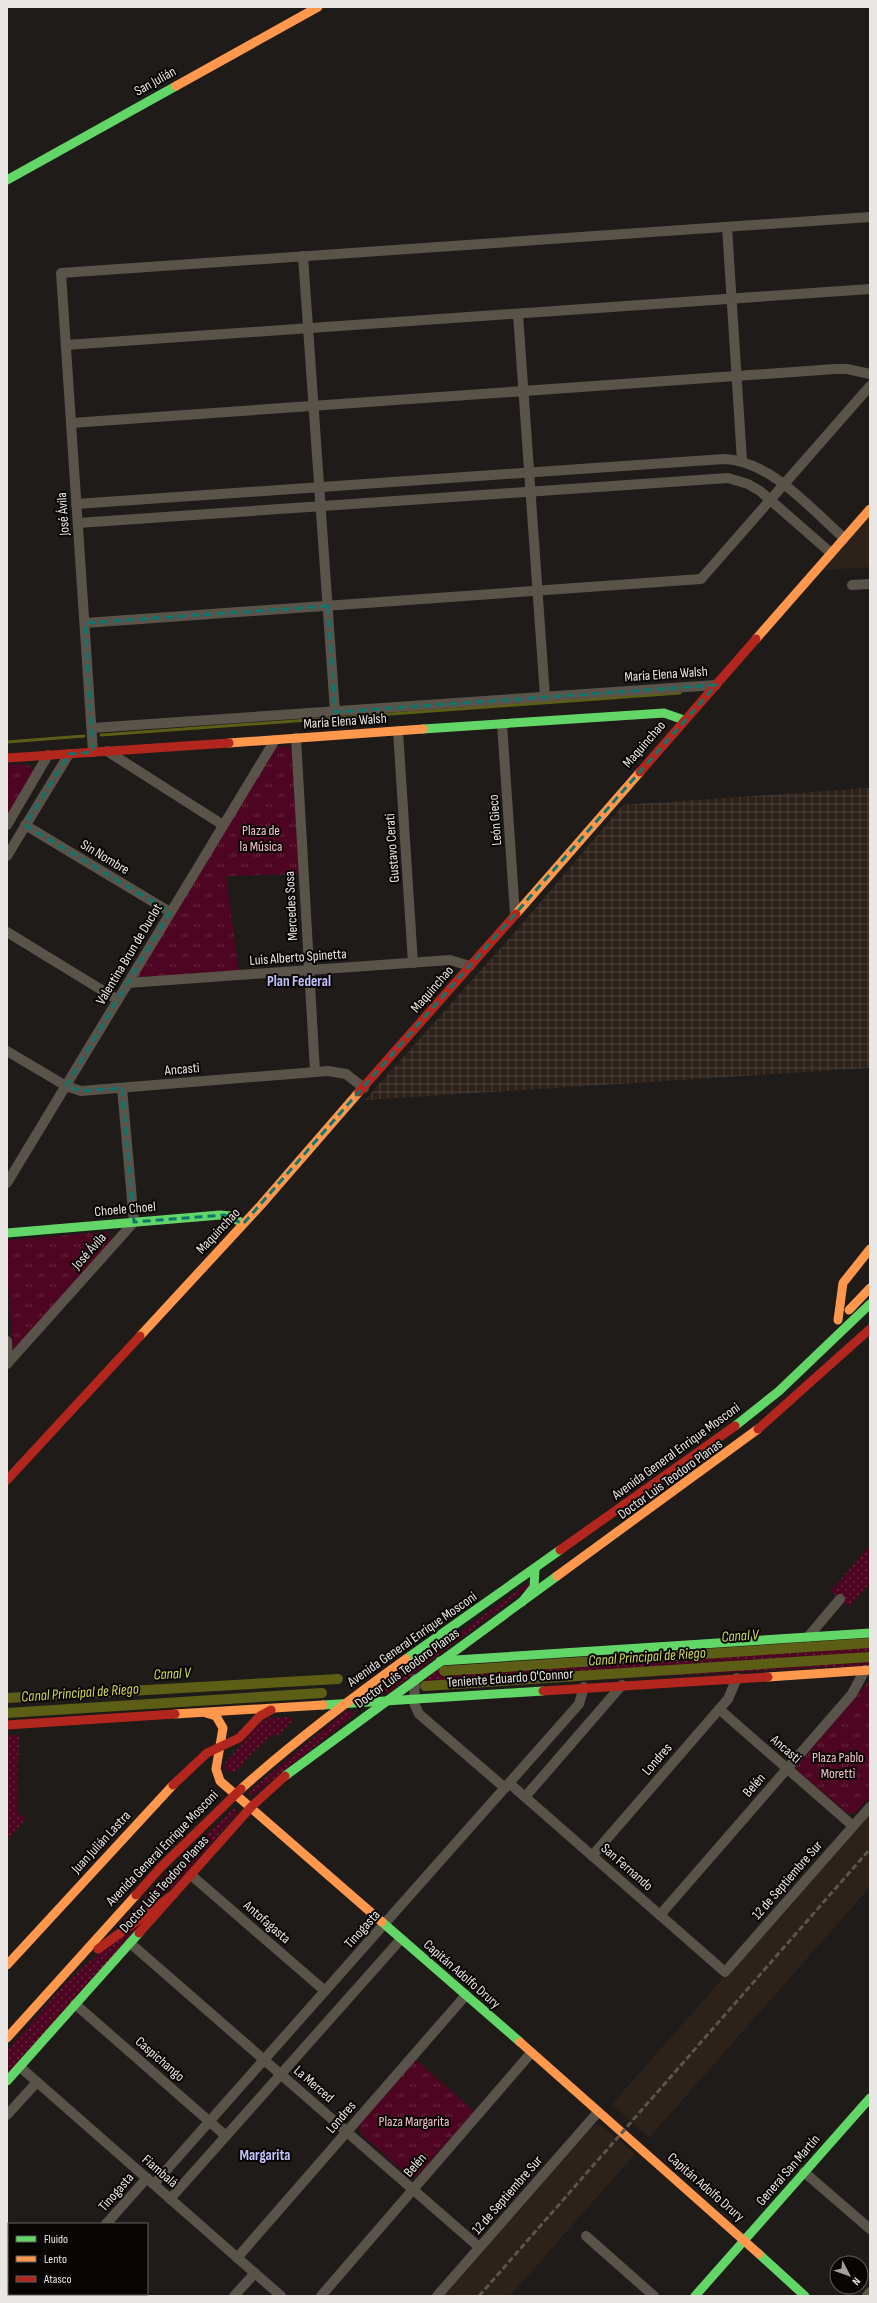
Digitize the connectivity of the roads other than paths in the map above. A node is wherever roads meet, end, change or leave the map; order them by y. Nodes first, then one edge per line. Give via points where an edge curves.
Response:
1 (318, 7) edge
2 (7, 180) edge
3 (870, 217) edge
4 (727, 227) junction
5 (303, 256) junction
6 (870, 289) edge
7 (732, 299) junction
8 (518, 314) junction
9 (308, 328) junction
10 (66, 345) junction
11 (870, 374) edge
12 (737, 376) junction
13 (870, 386) edge
14 (524, 391) junction
15 (314, 406) junction
16 (71, 423) junction
17 (742, 461) junction
18 (530, 472) junction
19 (783, 485) junction
20 (320, 487) junction
21 (531, 491) junction
22 (770, 500) junction
23 (76, 504) junction
24 (321, 506) junction
25 (870, 509) edge
26 (78, 523) junction
27 (844, 538) junction
28 (831, 553) junction
29 (870, 584) edge
30 (852, 585) dead end
31 (538, 591) junction
32 (328, 606) junction
33 (84, 623) junction
34 (716, 685) junction
35 (545, 697) junction
36 (336, 712) junction
37 (684, 720) junction
38 (502, 724) junction
39 (92, 728) junction
40 (398, 731) junction
41 (296, 738) junction
42 (275, 740) junction
43 (107, 751) junction
44 (93, 752) junction
45 (69, 754) junction
46 (48, 755) junction
47 (7, 758) edge
48 (7, 825) edge
49 (25, 825) junction
50 (223, 825) junction
51 (7, 856) edge
52 (170, 912) junction
53 (515, 914) junction
54 (7, 932) edge
55 (413, 963) junction
56 (470, 966) junction
57 (309, 970) junction
58 (128, 983) junction
59 (118, 1000) junction
60 (7, 1051) edge
61 (315, 1072) junction
62 (66, 1086) junction
63 (122, 1088) junction
64 (364, 1088) junction
65 (10, 1171) edge
66 (7, 1183) edge
67 (134, 1222) junction
68 (243, 1224) junction
69 (7, 1233) edge
70 (870, 1249) edge
71 (870, 1288) edge
72 (870, 1304) edge
73 (838, 1320) junction
74 (829, 1329) dead end
75 (870, 1329) edge
76 (7, 1341) edge
77 (8, 1363) edge
78 (696, 1441) dead end
79 (646, 1477) dead end
80 (7, 1480) edge
81 (535, 1569) junction
82 (840, 1599) dead end
83 (522, 1602) junction
84 (870, 1633) edge
85 (474, 1636) junction
86 (808, 1637) junction
87 (483, 1658) junction
88 (439, 1662) junction
89 (867, 1670) edge
90 (737, 1678) junction
91 (415, 1679) junction
92 (622, 1685) junction
93 (584, 1687) junction
94 (335, 1696) dead end
95 (414, 1698) junction
96 (386, 1700) junction
97 (344, 1703) junction
98 (323, 1705) junction
99 (719, 1709) junction
100 (271, 1710) junction
101 (206, 1713) junction
102 (312, 1714) dead end
103 (354, 1724) junction
104 (7, 1725) edge
105 (221, 1746) junction
106 (787, 1768) junction
107 (229, 1784) junction
108 (507, 1786) junction
109 (235, 1794) junction
110 (218, 1795) dead end
111 (525, 1797) junction
112 (870, 1806) edge
113 (251, 1807) junction
114 (853, 1826) junction
115 (592, 1856) junction
116 (191, 1875) junction
117 (174, 1894) junction
118 (660, 1915) junction
119 (385, 1924) junction
120 (401, 1939) junction
121 (130, 1943) junction
122 (7, 1964) edge
123 (725, 1972) joint
124 (58, 1981) junction
125 (325, 1991) junction
126 (466, 1995) junction
127 (75, 2004) junction
128 (7, 2038) edge
129 (531, 2053) junction
130 (264, 2060) junction
131 (20, 2067) junction
132 (281, 2074) junction
133 (7, 2081) edge
134 (37, 2082) junction
135 (870, 2098) edge
136 (598, 2112) junction
137 (7, 2115) edge
138 (209, 2121) junction
139 (347, 2132) junction
140 (226, 2136) junction
141 (804, 2172) junction
142 (150, 2181) junction
143 (413, 2189) junction
144 (170, 2199) junction
145 (107, 2223) edge
146 (870, 2230) edge
147 (586, 2236) dead end
148 (744, 2240) junction
149 (479, 2247) junction
150 (237, 2258) junction
151 (255, 2273) junction
152 (870, 2292) edge
153 (234, 2296) edge
154 (281, 2296) edge
155 (321, 2296) edge
156 (437, 2296) edge
157 (654, 2296) edge
158 (695, 2296) edge
159 (805, 2296) edge
160 (867, 2296) edge

1 - 2 main road, San Julián
3 - 4 street
4 - 5 street
4 - 7 street
5 - 9 street
5 - 10 street, José Ávila via 61,273
6 - 7 street
7 - 8 street
7 - 12 street
8 - 9 street
8 - 14 street
9 - 10 street
9 - 15 street
10 - 16 street, José Ávila
11 - 12 street via 839,369
12 - 14 street
12 - 17 street
13 - 19 street
14 - 15 street
14 - 18 street
15 - 16 street
15 - 20 street
16 - 23 street, José Ávila
17 - 18 street via 719,459
17 - 19 street via 764,470
18 - 20 street
18 - 21 street
19 - 22 street
19 - 27 street
20 - 23 street
20 - 24 street
21 - 22 street via 728,478 748,484
21 - 24 street
21 - 31 street
22 - 28 street
22 - 31 street via 701,579
23 - 26 street, José Ávila
24 - 26 street
24 - 32 street
25 - 27 main road, Maquinchao
26 - 33 street, José Ávila
27 - 28 main road, Maquinchao
28 - 34 main road, Maquinchao
29 - 30 street
31 - 32 street
31 - 35 street
32 - 33 street
32 - 36 street
33 - 39 street, José Ávila
34 - 35 street, María Elena Walsh
34 - 37 main road, Maquinchao
35 - 36 street, María Elena Walsh
36 - 39 street, María Elena Walsh
37 - 38 main road, María Elena Walsh via 664,713
37 - 53 main road, Maquinchao
38 - 40 main road, María Elena Walsh
38 - 53 street, León Gieco
39 - 44 street, José Ávila
40 - 41 main road, María Elena Walsh
40 - 55 street, Gustavo Cerati
41 - 42 main road, María Elena Walsh
41 - 57 street, Mercedes Sosa
42 - 43 main road, María Elena Walsh
42 - 50 street, Valentina Brun de Duclot
43 - 44 main road, María Elena Walsh
43 - 50 street
44 - 45 main road, María Elena Walsh
45 - 46 main road, María Elena Walsh
45 - 49 street
46 - 47 main road, María Elena Walsh
46 - 48 street
49 - 51 street
49 - 52 street, Sin Nombre
50 - 52 street, Valentina Brun de Duclot
52 - 58 street, Valentina Brun de Duclot
53 - 56 main road, Maquinchao
54 - 59 street
55 - 56 street, Luis Alberto Spinetta via 453,960
55 - 57 street, Luis Alberto Spinetta
56 - 64 main road, Maquinchao
57 - 58 street, Luis Alberto Spinetta
57 - 61 street, Mercedes Sosa
58 - 59 street, Valentina Brun de Duclot
59 - 62 street, Valentina Brun de Duclot
60 - 62 street, Ancasti
61 - 63 street, Ancasti
61 - 64 street, Ancasti via 341,1072
62 - 63 street, Ancasti via 81,1090
62 - 65 street, Valentina Brun de Duclot
63 - 67 street
64 - 68 main road, Maquinchao
65 - 66 street, Valentina Brun de Duclot
67 - 68 main road, Choele Choel via 226,1215 235,1217
67 - 69 main road, Choele Choel
67 - 77 street, José Ávila
68 - 80 main road, Maquinchao
70 - 73 main road via 843,1283
71 - 73 main road
72 - 81 main road, Avenida General Enrique Mosconi via 807,1365 751,1414 693,1459
73 - 74 main road
75 - 83 main road, Doctor Luis Teodoro Planas via 754,1434
76 - 77 street
78 - 79 main road, Avenida General Enrique Mosconi
81 - 83 main road via 534,1587
81 - 97 main road, Avenida General Enrique Mosconi
82 - 86 street
83 - 85 main road, Doctor Luis Teodoro Planas
84 - 86 main road, Teniente Eduardo O'Connor
85 - 87 main road via 473,1650
85 - 88 main road, Doctor Luis Teodoro Planas
86 - 87 main road, Teniente Eduardo O'Connor
87 - 88 main road, Teniente Eduardo O'Connor
88 - 91 main road, Doctor Luis Teodoro Planas
89 - 90 main road, Teniente Eduardo O'Connor
89 - 106 street, Belén via 852,1694
90 - 92 main road, Teniente Eduardo O'Connor
90 - 99 street, Londres via 731,1695
91 - 95 street, San Fernando
91 - 96 main road, Doctor Luis Teodoro Planas
92 - 93 main road, Teniente Eduardo O'Connor
92 - 111 street
93 - 95 main road, Teniente Eduardo O'Connor
93 - 108 street, Tinogasta via 579,1704
94 - 98 main road, Avenida General Enrique Mosconi
95 - 96 main road, Teniente Eduardo O'Connor
95 - 108 street, San Fernando via 415,1707 422,1716
96 - 97 main road, Teniente Eduardo O'Connor
96 - 103 main road, Doctor Luis Teodoro Planas
97 - 98 main road, Teniente Eduardo O'Connor
97 - 103 main road via 359,1710 359,1716
97 - 109 main road, Avenida General Enrique Mosconi via 275,1758
98 - 100 main road, Teniente Eduardo O'Connor
98 - 102 main road, Avenida General Enrique Mosconi
99 - 106 street, Ancasti
99 - 115 street, Londres
100 - 101 main road, Teniente Eduardo O'Connor
100 - 105 main road, Teniente Eduardo O'Connor via 260,1716 239,1738
101 - 104 main road, Teniente Eduardo O'Connor
101 - 105 main road, Capitán Adolfo Drury via 216,1716 221,1723 224,1733
103 - 113 main road, Doctor Luis Teodoro Planas via 275,1784
105 - 107 main road, Capitán Adolfo Drury via 217,1775
105 - 122 main road, Juan Julián Lastra via 207,1753 178,1779
106 - 114 street, Ancasti
106 - 118 street, Belén
107 - 109 main road, Capitán Adolfo Drury
107 - 110 main road, Avenida General Enrique Mosconi
108 - 111 street, San Fernando
108 - 119 street, Tinogasta
109 - 113 main road, Capitán Adolfo Drury
109 - 124 main road, Avenida General Enrique Mosconi via 161,1867
111 - 115 street, San Fernando
112 - 114 street, 12 de Septiembre Sur
113 - 116 main road, Doctor Luis Teodoro Planas
113 - 119 main road, Capitán Adolfo Drury
114 - 123 street, 12 de Septiembre Sur
115 - 118 street, San Fernando
116 - 117 main road, Doctor Luis Teodoro Planas
116 - 125 street, Antofagasta
117 - 121 main road, Doctor Luis Teodoro Planas
117 - 124 main road via 123,1929
118 - 123 street, San Fernando
119 - 120 main road, Capitán Adolfo Drury
119 - 125 street, Tinogasta
120 - 126 main road, Capitán Adolfo Drury
120 - 132 street
121 - 127 main road, Doctor Luis Teodoro Planas
121 - 130 street, La Merced
124 - 128 main road, Avenida General Enrique Mosconi
125 - 130 street, Tinogasta
126 - 129 main road, Capitán Adolfo Drury
126 - 139 street, Londres
127 - 131 main road, Doctor Luis Teodoro Planas
127 - 138 street, Caspichango
129 - 136 main road, Capitán Adolfo Drury
129 - 143 street, Belén
130 - 132 street, La Merced
130 - 138 street, Tinogasta
131 - 133 main road, Doctor Luis Teodoro Planas
131 - 134 street, Fiambalá
132 - 139 street, La Merced
132 - 140 street
134 - 137 street
134 - 142 street, Fiambalá
135 - 141 main road, General San Martín
136 - 148 main road, Capitán Adolfo Drury
136 - 149 street, 12 de Septiembre Sur
138 - 140 street, Caspichango
138 - 142 street, Tinogasta
139 - 143 street, La Merced
139 - 150 street, Londres
140 - 144 street
141 - 146 street
141 - 148 main road, General San Martín
142 - 144 street, Fiambalá
142 - 145 street, Tinogasta
143 - 149 street, La Merced
143 - 155 street, Belén
144 - 150 street, Fiambalá
147 - 157 street
148 - 158 main road, General San Martín
148 - 159 main road, Capitán Adolfo Drury
149 - 156 street, 12 de Septiembre Sur
150 - 151 street, Fiambalá
151 - 153 street
151 - 154 street, Fiambalá
152 - 160 street

